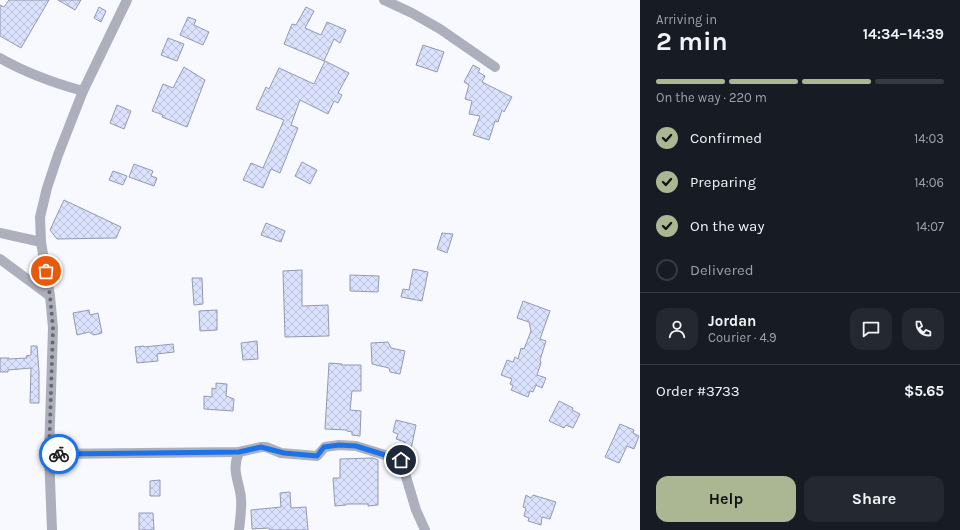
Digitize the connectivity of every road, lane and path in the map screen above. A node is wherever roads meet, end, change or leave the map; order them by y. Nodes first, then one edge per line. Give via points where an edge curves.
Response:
1 (127, 0) edge
2 (384, 0) edge
3 (0, 58) edge
4 (495, 67) dead end
5 (83, 91) junction
6 (0, 233) edge
7 (41, 242) junction
8 (0, 259) edge
9 (50, 296) junction
10 (239, 452) junction
11 (49, 454) junction
12 (52, 530) edge
13 (239, 530) edge
14 (425, 530) edge

1 - 5 street
2 - 4 street via 440,29
3 - 5 street via 30,74
5 - 7 street via 47,188 40,217
6 - 7 street
7 - 9 street
8 - 9 street
9 - 11 street via 53,328
10 - 11 street
10 - 13 street via 235,461 241,498
10 - 14 street via 261,447 284,453 317,456 324,447 339,445 356,446 401,460 416,510
11 - 12 street

